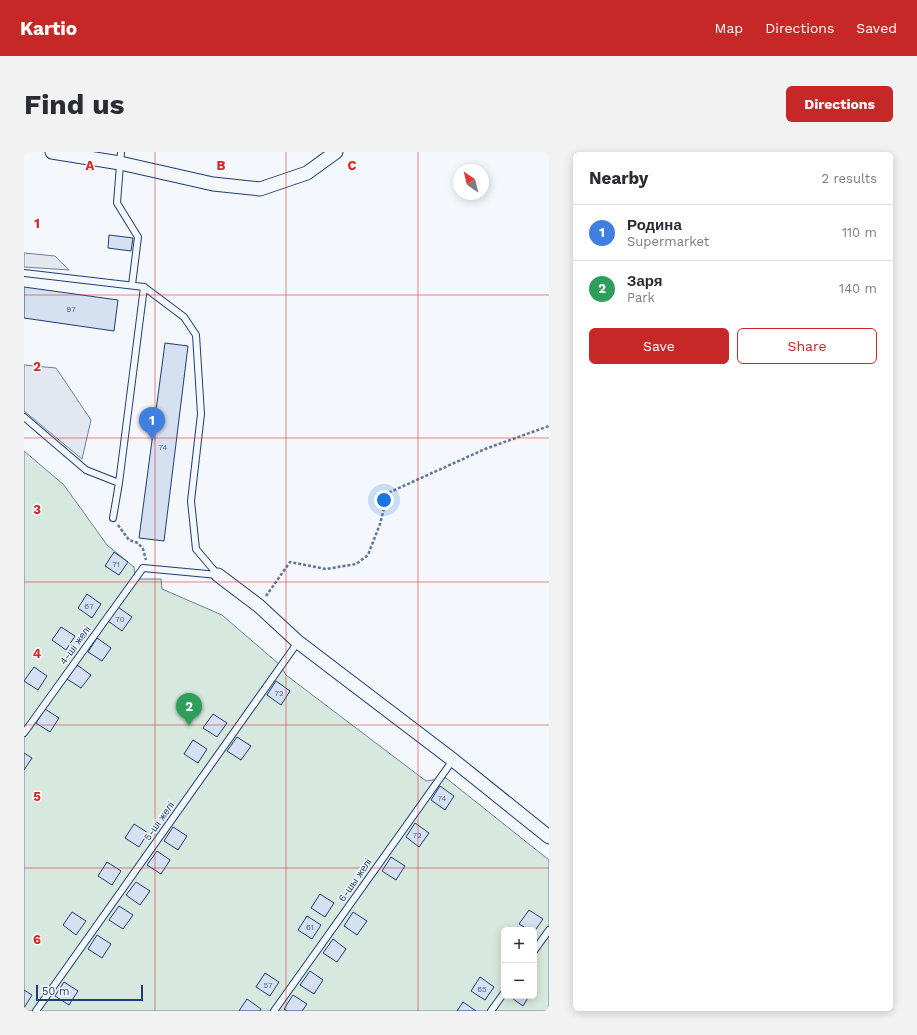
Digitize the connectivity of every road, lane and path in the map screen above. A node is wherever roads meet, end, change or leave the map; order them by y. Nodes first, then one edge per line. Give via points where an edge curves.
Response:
1 (52, 152) edge
2 (336, 152) edge
3 (121, 158) edge
4 (24, 273) edge
5 (132, 285) junction
6 (144, 287) junction
7 (24, 418) edge
8 (549, 426) edge
9 (119, 483) junction
10 (113, 518) joint
11 (142, 568) junction
12 (218, 575) junction
13 (259, 606) junction
14 (298, 642) junction
15 (24, 733) edge
16 (453, 760) junction
17 (549, 837) edge
18 (549, 930) edge
19 (537, 947) edge
20 (501, 996) edge
21 (36, 1011) edge
22 (274, 1011) edge
23 (491, 1011) edge

1 - 3 street
2 - 3 street via 306,173 260,189 212,184
3 - 5 lane via 117,203 138,237
4 - 5 lane
5 - 6 lane
6 - 9 lane
6 - 12 lane via 184,317 196,335 201,414 191,502 196,549
7 - 9 lane via 86,470
8 - 13 path via 485,449 388,493 368,555 356,564 326,569 290,562
9 - 10 lane
10 - 11 path via 129,540 143,549 146,559
11 - 12 lane
11 - 15 lane, 4-ші желі
12 - 13 street
13 - 14 street
14 - 16 street
14 - 21 lane, 5-ші желі
16 - 17 street
16 - 22 lane, 6-шы желі
18 - 19 lane
20 - 23 lane

